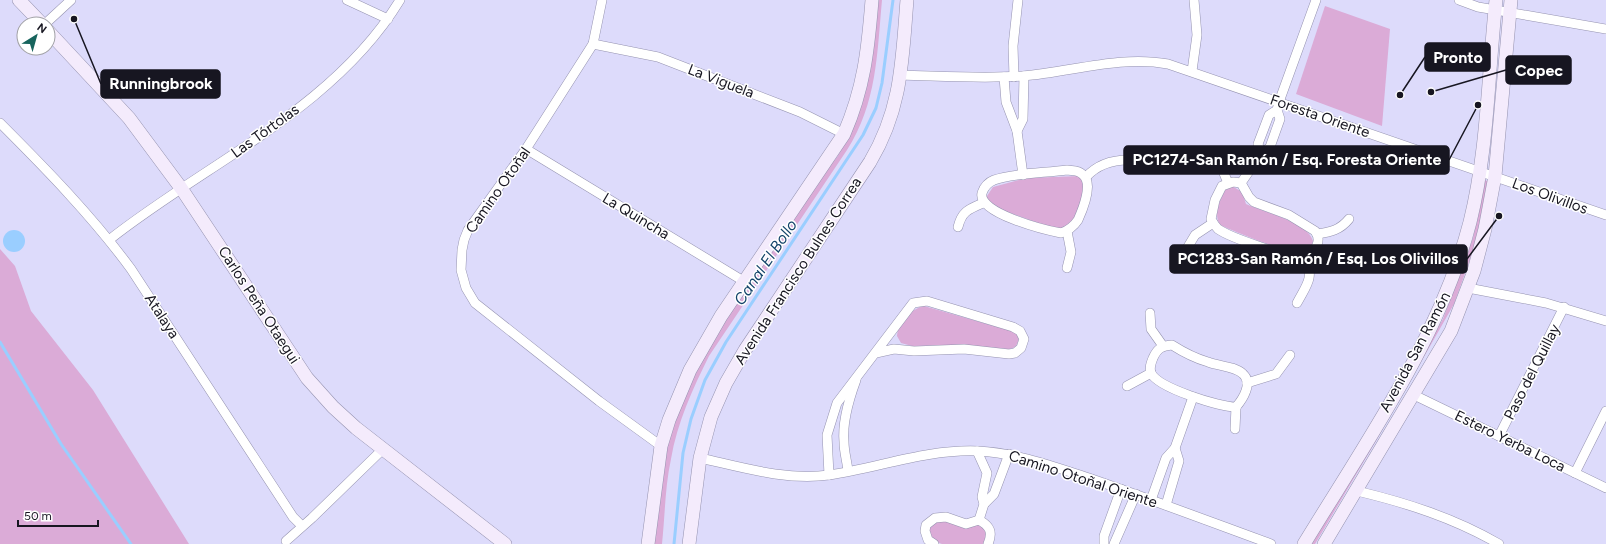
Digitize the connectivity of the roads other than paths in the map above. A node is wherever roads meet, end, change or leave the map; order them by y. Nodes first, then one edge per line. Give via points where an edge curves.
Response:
1 (19, 0) edge
2 (71, 0) edge
3 (347, 0) edge
4 (400, 0) edge
5 (602, 0) edge
6 (872, 0) edge
7 (907, 0) edge
8 (1018, 0) edge
9 (1194, 0) edge
10 (1316, 0) edge
11 (1459, 0) edge
12 (1496, 5) edge
13 (1510, 6) edge
14 (34, 16) edge
15 (54, 16) edge
16 (388, 19) junction
17 (1606, 29) edge
18 (56, 40) edge
19 (592, 44) junction
20 (1192, 71) junction
21 (901, 75) junction
22 (1014, 76) junction
23 (1024, 76) junction
24 (1004, 77) junction
25 (1278, 106) junction
26 (0, 123) edge
27 (1017, 131) junction
28 (844, 134) junction
29 (526, 150) junction
30 (1216, 154) dead end
31 (1128, 160) dead end
32 (1480, 172) junction
33 (1023, 175) junction
34 (1495, 176) junction
35 (1086, 178) junction
36 (1228, 183) junction
37 (1241, 183) junction
38 (181, 188) junction
39 (983, 203) junction
40 (1606, 216) edge
41 (1349, 220) dead end
42 (1213, 223) junction
43 (958, 227) dead end
44 (1067, 231) junction
45 (1317, 234) junction
46 (109, 240) junction
47 (1186, 250) dead end
48 (1306, 257) junction
49 (1067, 268) dead end
50 (745, 282) junction
51 (1468, 288) junction
52 (1297, 303) dead end
53 (1564, 307) junction
54 (1150, 313) dead end
55 (1606, 321) edge
56 (892, 330) junction
57 (1163, 346) junction
58 (905, 350) junction
59 (876, 353) junction
60 (1290, 355) dead end
61 (1151, 373) junction
62 (858, 377) junction
63 (1247, 382) junction
64 (1127, 386) dead end
65 (1414, 395) junction
66 (1193, 397) junction
67 (1236, 407) junction
68 (1606, 411) edge
69 (1235, 429) dead end
70 (1499, 436) junction
71 (661, 446) junction
72 (1175, 448) junction
73 (382, 450) junction
74 (977, 451) junction
75 (1009, 454) junction
76 (700, 458) junction
77 (848, 471) junction
78 (1575, 473) junction
79 (829, 475) junction
80 (1606, 488) edge
81 (1121, 489) junction
82 (1357, 491) junction
83 (1136, 494) junction
84 (1151, 500) junction
85 (984, 504) junction
86 (1166, 505) junction
87 (980, 520) junction
88 (302, 526) junction
89 (286, 541) dead end
90 (1325, 543) edge
91 (505, 544) edge
92 (648, 544) edge
93 (689, 544) edge
94 (934, 544) edge
95 (988, 544) edge
96 (1104, 544) edge
97 (1114, 544) edge
98 (1271, 544) edge
99 (1304, 544) edge
100 (1499, 544) edge

1 - 14 street
2 - 15 street
3 - 16 street
4 - 16 street, Las Tórtolas
5 - 19 street, Camino Otoñal
6 - 28 street via 863,78
7 - 21 street, Avenida Francisco Bulnes Correa
8 - 22 street via 1013,46
9 - 20 street via 1197,35
10 - 25 street
11 - 12 street via 1478,7
12 - 13 street
12 - 32 street, Avenida San Ramón
13 - 17 street
13 - 34 street, Avenida San Ramón
16 - 38 street, Las Tórtolas via 359,54 314,95 245,146
18 - 38 street, Carlos Peña Otaegui via 129,118
19 - 28 street, La Viguela via 658,57 800,112
19 - 29 street, Camino Otoñal
20 - 23 street, Foresta Oriente via 1168,64 1136,61
20 - 25 street, Foresta Oriente
21 - 24 street, Foresta Oriente
21 - 76 street, Avenida Francisco Bulnes Correa via 891,118 878,148 735,366 711,418
22 - 23 street, Foresta Oriente
22 - 24 street, Foresta Oriente
23 - 27 street via 1023,119
24 - 27 street via 1006,102
25 - 32 street, Foresta Oriente
25 - 37 street via 1269,115 1260,138 1258,144 1261,154
26 - 46 street, Atalaya via 73,198
27 - 33 street
28 - 50 street
29 - 50 street, La Quincha
29 - 71 street, Camino Otoñal via 468,230 461,260 466,288 475,303 599,401
30 - 36 street
31 - 35 street via 1114,160 1094,169
32 - 34 street, Foresta Oriente
32 - 99 street, Avenida San Ramón via 1464,242 1435,320 1393,396
33 - 35 street via 1067,170 1078,171
33 - 39 street via 994,180 987,184 981,196
34 - 40 street, Los Olivillos
34 - 51 street, Avenida San Ramón via 1485,229
35 - 44 street via 1088,190 1078,220
36 - 37 street
36 - 42 street via 1222,186 1215,200 1211,213
37 - 45 street via 1254,202 1289,215 1306,224
38 - 46 street, Las Tórtolas via 140,214
38 - 73 street, Carlos Peña Otaegui via 307,378 333,407
39 - 43 street via 961,216
39 - 44 street via 997,213 1061,234
41 - 45 street via 1338,229
42 - 47 street via 1195,235
42 - 48 street via 1225,233 1262,247 1298,258
44 - 49 street via 1071,252
45 - 48 street via 1316,247
46 - 88 street, Atalaya via 293,517
48 - 52 street via 1310,278
50 - 71 street via 717,322 693,364
51 - 53 street
51 - 65 street, Avenida San Ramón via 1451,330
53 - 55 street
53 - 70 street, Paso del Quillay
54 - 57 street via 1151,329
56 - 58 street via 895,344
56 - 58 street via 911,305 925,300 1016,328 1024,339 1021,348 1012,353 964,349
56 - 59 street
57 - 61 street via 1153,358 1150,365
57 - 63 street via 1172,344 1188,355 1236,370 1244,374
58 - 59 street via 890,349
59 - 62 street
60 - 63 street via 1276,374
61 - 64 street
61 - 66 street via 1157,382
62 - 77 street via 844,428 843,441
62 - 79 street via 837,403 829,424
63 - 67 street via 1244,394
65 - 70 street, Estero Yerba Loca
65 - 82 street, Avenida San Ramón
66 - 67 street via 1226,407
66 - 72 street
67 - 69 street
68 - 78 street
70 - 78 street, Estero Yerba Loca
71 - 92 street
72 - 84 street via 1166,458
72 - 86 street via 1179,461
73 - 88 street
73 - 91 street, Carlos Peña Otaegui
74 - 75 street, Camino Otoñal Oriente
74 - 77 street, Camino Otoñal Oriente via 928,454
74 - 85 street via 987,473 982,497
75 - 81 street, Camino Otoñal Oriente
75 - 85 street via 994,494
76 - 79 street, Camino Otoñal Oriente via 786,475
76 - 93 street, Avenida Francisco Bulnes Correa
77 - 79 street, Camino Otoñal Oriente
78 - 80 street, Estero Yerba Loca
81 - 83 street, Camino Otoñal Oriente
81 - 96 street via 1104,536
82 - 90 street, Avenida San Ramón
82 - 100 street via 1431,512
83 - 84 street, Camino Otoñal Oriente
83 - 97 street
84 - 86 street, Camino Otoñal Oriente
85 - 87 street
86 - 98 street, Camino Otoñal Oriente
87 - 94 street via 966,524 946,517 934,518 926,525 925,531 928,540
87 - 95 street via 990,530
88 - 89 street

